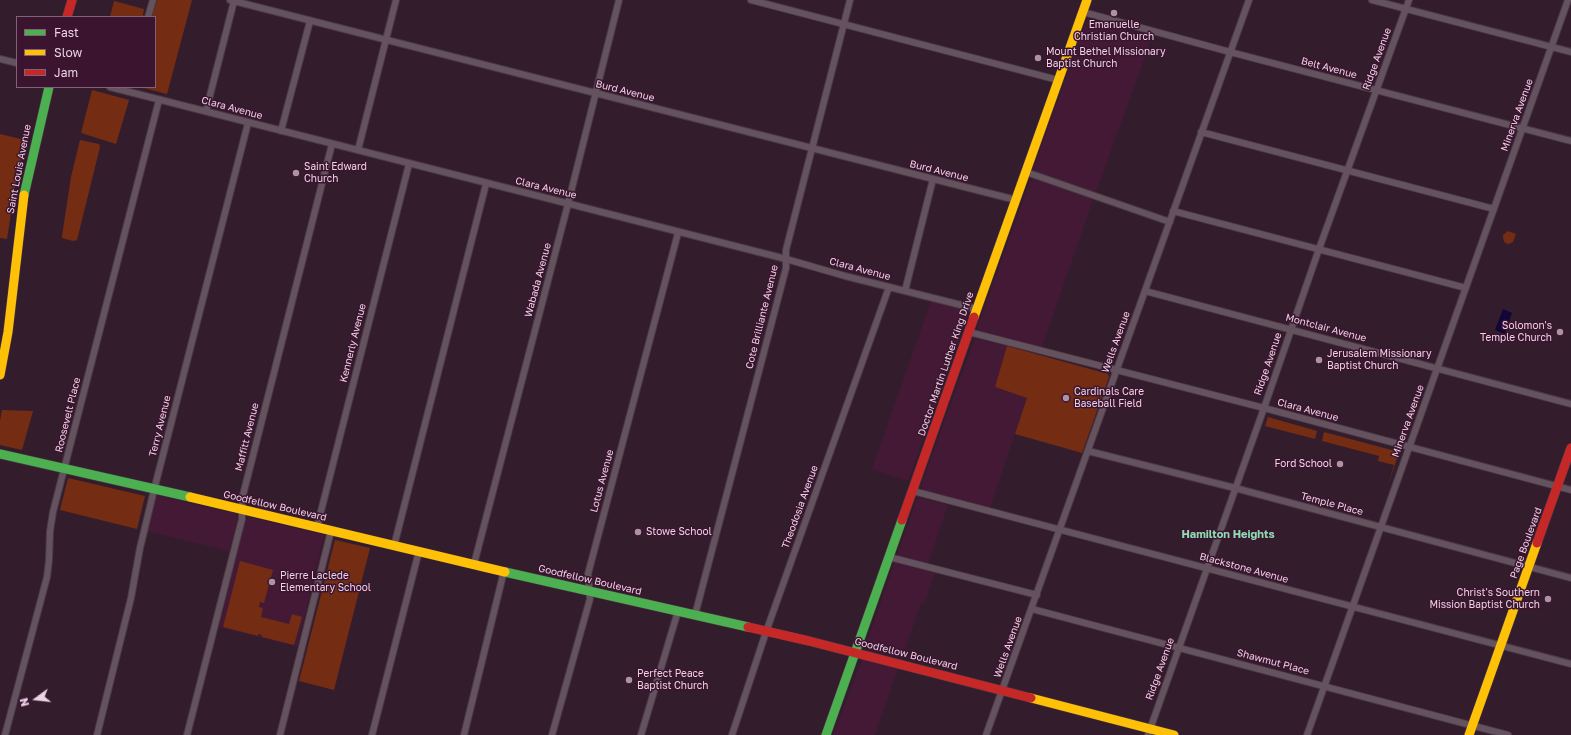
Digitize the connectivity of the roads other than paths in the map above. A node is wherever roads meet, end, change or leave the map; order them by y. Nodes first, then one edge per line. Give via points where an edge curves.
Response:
1 (72, 0) edge
2 (153, 0) edge
3 (396, 0) edge
4 (619, 0) edge
5 (751, 0) edge
6 (850, 0) edge
7 (1087, 0) edge
8 (1249, 0) edge
9 (1372, 0) edge
10 (1409, 0) edge
11 (1568, 0) edge
12 (232, 1) edge
13 (1406, 9) junction
14 (1083, 12) junction
15 (67, 16) edge
16 (148, 16) edge
17 (310, 21) junction
18 (844, 24) junction
19 (386, 40) junction
20 (1552, 47) junction
21 (1230, 52) junction
22 (1571, 52) edge
23 (0, 59) edge
24 (16, 63) edge
25 (1058, 80) junction
26 (49, 88) edge
27 (120, 88) edge
28 (130, 89) edge
29 (1376, 90) junction
30 (595, 94) junction
31 (159, 100) junction
32 (206, 112) junction
33 (248, 123) junction
34 (1522, 128) junction
35 (281, 131) junction
36 (1202, 132) junction
37 (1571, 141) edge
38 (332, 144) junction
39 (811, 149) junction
40 (358, 150) junction
41 (409, 164) junction
42 (1348, 171) junction
43 (1026, 172) junction
44 (933, 179) junction
45 (486, 184) junction
46 (1016, 200) junction
47 (568, 204) junction
48 (1494, 209) junction
49 (1173, 211) junction
50 (1170, 222) junction
51 (678, 233) junction
52 (1319, 249) junction
53 (786, 259) junction
54 (889, 287) junction
55 (1466, 288) junction
56 (905, 291) junction
57 (1145, 291) junction
58 (977, 309) junction
59 (1291, 329) junction
60 (969, 332) junction
61 (1438, 368) junction
62 (1116, 371) junction
63 (0, 375) edge
64 (1571, 404) edge
65 (1264, 408) junction
66 (1409, 447) junction
67 (1571, 448) edge
68 (1088, 451) junction
69 (0, 454) edge
70 (65, 469) junction
71 (1557, 487) junction
72 (1235, 488) junction
73 (154, 490) junction
74 (1571, 490) edge
75 (913, 491) junction
76 (242, 509) junction
77 (317, 527) junction
78 (1381, 528) junction
79 (1060, 530) junction
80 (331, 531) junction
81 (394, 546) junction
82 (419, 551) junction
83 (889, 557) junction
84 (474, 564) junction
85 (1529, 567) junction
86 (1207, 569) junction
87 (504, 571) junction
88 (1571, 578) edge
89 (589, 592) junction
90 (1037, 595) junction
91 (1352, 607) junction
92 (1032, 609) junction
93 (678, 611) junction
94 (695, 615) junction
95 (766, 632) junction
96 (1501, 646) junction
97 (1179, 647) junction
98 (854, 652) junction
99 (1571, 664) edge
100 (1324, 686) junction
101 (1003, 690) junction
102 (1473, 726) junction
103 (1149, 732) edge
104 (6, 735) edge
105 (97, 735) edge
106 (187, 735) edge
107 (280, 735) edge
108 (372, 735) edge
109 (464, 735) edge
110 (552, 735) edge
111 (641, 735) edge
112 (732, 735) edge
113 (826, 735) edge
114 (986, 735) edge
115 (1174, 735) edge
116 (1307, 735) edge
117 (1469, 735) edge
118 (1508, 735) edge

1 - 15 main road
2 - 16 street
3 - 19 street
4 - 30 street, Wabada Avenue
5 - 18 street
6 - 18 street, Cote Brilliante Avenue
7 - 14 main road, Doctor Martin Luther King Drive
8 - 21 street, Wells Avenue
9 - 13 street
10 - 13 street, Ridge Avenue
11 - 20 street, Minerva Avenue
12 - 17 street, Burd Avenue
12 - 32 street
13 - 20 street
13 - 29 street, Ridge Avenue
14 - 21 street, Belt Avenue
14 - 25 main road, Doctor Martin Luther King Drive
17 - 19 street, Burd Avenue
17 - 35 street
18 - 25 street
18 - 39 street, Cote Brilliante Avenue
19 - 30 street, Burd Avenue
19 - 40 street
20 - 22 street
20 - 34 street, Minerva Avenue
21 - 29 street, Belt Avenue
21 - 36 street, Wells Avenue
23 - 24 street
25 - 43 main road, Doctor Martin Luther King Drive
26 - 63 main road, Saint Louis Avenue via 22,203 8,332
27 - 28 street, Clara Avenue
28 - 31 street, Clara Avenue
29 - 34 street, Belt Avenue
29 - 42 street, Ridge Avenue
30 - 39 street, Burd Avenue
30 - 47 street, Wabada Avenue
31 - 32 street, Clara Avenue
31 - 70 street, Roosevelt Place
32 - 33 street, Clara Avenue
33 - 35 street, Clara Avenue
33 - 73 street, Terry Avenue
34 - 37 street, Belt Avenue
34 - 48 street, Minerva Avenue
35 - 38 street, Clara Avenue
36 - 42 street
36 - 49 street, Wells Avenue
38 - 40 street, Clara Avenue
38 - 76 street, Maffitt Avenue via 242,500
39 - 44 street, Burd Avenue
39 - 53 street, Cote Brilliante Avenue
40 - 41 street, Clara Avenue
41 - 45 street, Clara Avenue
41 - 77 street, Kennerly Avenue
42 - 48 street
42 - 52 street, Ridge Avenue
43 - 46 main road, Doctor Martin Luther King Drive
43 - 50 street
44 - 46 street, Burd Avenue
44 - 56 street
45 - 47 street, Clara Avenue
45 - 81 street
46 - 58 main road, Doctor Martin Luther King Drive
47 - 51 street, Clara Avenue
47 - 84 street, Wabada Avenue
48 - 55 street, Minerva Avenue
49 - 50 street, Wells Avenue
49 - 52 street
50 - 57 street, Wells Avenue
51 - 53 street, Clara Avenue
51 - 89 street, Lotus Avenue via 588,574
52 - 55 street
52 - 59 street, Ridge Avenue
53 - 54 street, Clara Avenue
53 - 94 street, Cote Brilliante Avenue via 786,268
54 - 56 street, Clara Avenue
54 - 95 street, Theodosia Avenue
55 - 61 street, Minerva Avenue
56 - 58 street, Clara Avenue
57 - 59 street, Montclair Avenue
57 - 62 street, Wells Avenue
58 - 60 main road, Doctor Martin Luther King Drive
59 - 61 street, Montclair Avenue
59 - 65 street, Ridge Avenue
60 - 62 street, Clara Avenue
60 - 75 main road, Doctor Martin Luther King Drive
61 - 64 street, Montclair Avenue
61 - 66 street, Minerva Avenue
62 - 65 street, Clara Avenue
62 - 68 street, Wells Avenue
65 - 66 street, Clara Avenue
65 - 72 street, Ridge Avenue
66 - 71 street, Clara Avenue
66 - 78 street, Minerva Avenue
67 - 71 main road, Page Boulevard
68 - 72 street, Temple Place
68 - 79 street, Wells Avenue
69 - 70 main road, Goodfellow Boulevard
70 - 73 main road, Goodfellow Boulevard
70 - 104 street, Roosevelt Place via 50,531 47,577
71 - 74 street, Clara Avenue
71 - 85 main road, Page Boulevard
72 - 78 street, Temple Place
72 - 86 street, Ridge Avenue
73 - 76 main road, Goodfellow Boulevard
73 - 105 street, Terry Avenue via 131,598
75 - 79 street, Blackstone Avenue
75 - 83 main road, Doctor Martin Luther King Drive
76 - 77 main road, Goodfellow Boulevard
76 - 106 street, Maffitt Avenue via 242,519
77 - 80 main road, Goodfellow Boulevard
78 - 85 street, Temple Place
78 - 91 street, Minerva Avenue
79 - 86 street, Blackstone Avenue
79 - 90 street, Wells Avenue
80 - 81 main road, Goodfellow Boulevard
80 - 107 street
81 - 82 main road, Goodfellow Boulevard
82 - 84 main road, Goodfellow Boulevard
82 - 108 street
83 - 90 street
83 - 98 main road, Doctor Martin Luther King Drive
84 - 87 main road, Goodfellow Boulevard
85 - 88 street, Temple Place
85 - 96 main road, Page Boulevard
86 - 91 street, Blackstone Avenue
86 - 97 street, Ridge Avenue
87 - 89 main road, Goodfellow Boulevard
87 - 109 street
89 - 93 main road, Goodfellow Boulevard
89 - 110 street, Lotus Avenue via 588,606
90 - 92 street, Wells Avenue
91 - 96 street, Blackstone Avenue
91 - 100 street, Minerva Avenue
92 - 97 street, Shawmut Place
92 - 101 street, Wells Avenue
93 - 94 main road, Goodfellow Boulevard
93 - 111 street
94 - 95 main road, Goodfellow Boulevard
95 - 98 main road, Goodfellow Boulevard
95 - 112 street, Theodosia Avenue
96 - 99 street, Blackstone Avenue
96 - 102 main road, Page Boulevard
97 - 100 street, Shawmut Place
97 - 103 street, Ridge Avenue
98 - 101 main road, Goodfellow Boulevard
98 - 113 main road, Doctor Martin Luther King Drive
100 - 102 street, Shawmut Place
100 - 116 street, Minerva Avenue
101 - 103 main road, Goodfellow Boulevard
101 - 114 street, Wells Avenue
102 - 117 main road, Page Boulevard
102 - 118 street, Shawmut Place
103 - 115 main road, Goodfellow Boulevard

